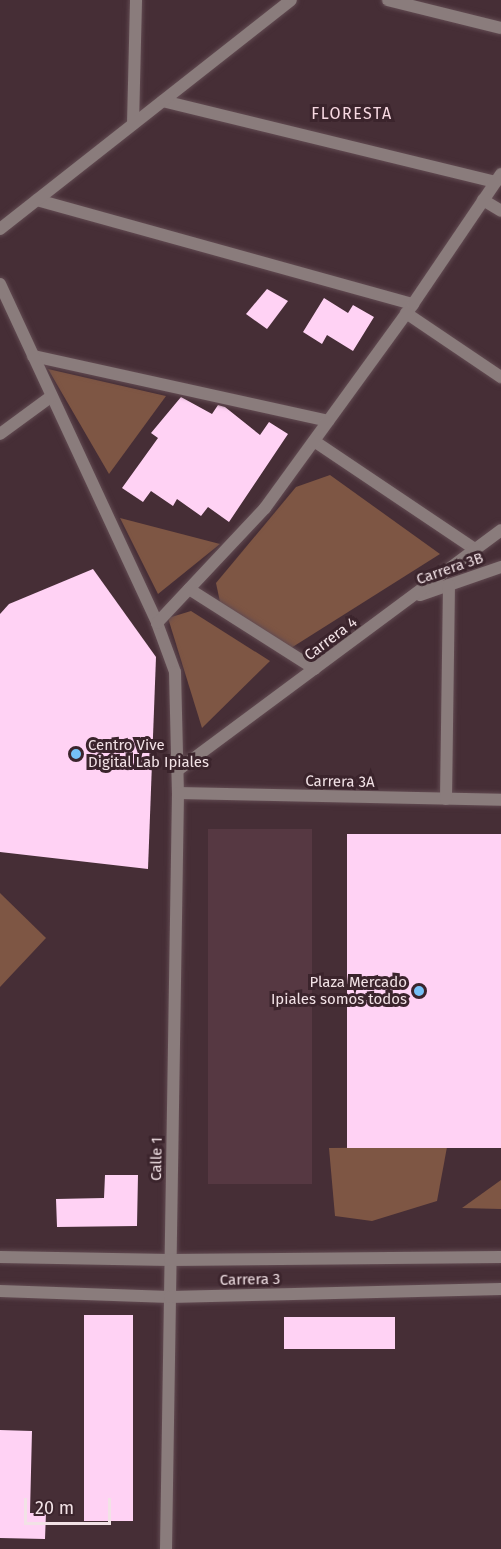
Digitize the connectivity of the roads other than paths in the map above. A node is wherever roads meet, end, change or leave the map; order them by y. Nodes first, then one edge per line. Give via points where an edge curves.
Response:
1 (136, 0) edge
2 (291, 0) edge
3 (388, 0) edge
4 (501, 28) edge
5 (163, 101) junction
6 (133, 124) junction
7 (498, 178) edge
8 (37, 200) junction
9 (483, 200) junction
10 (0, 211) edge
11 (501, 211) edge
12 (4, 226) edge
13 (0, 284) edge
14 (409, 309) junction
15 (33, 356) junction
16 (501, 377) edge
17 (52, 396) junction
18 (328, 421) junction
19 (0, 434) edge
20 (314, 441) junction
21 (501, 530) edge
22 (475, 549) junction
23 (501, 567) edge
24 (449, 585) junction
25 (189, 589) junction
26 (409, 599) junction
27 (157, 623) junction
28 (315, 669) junction
29 (178, 770) junction
30 (178, 793) junction
31 (446, 799) junction
32 (501, 800) edge
33 (0, 1257) edge
34 (501, 1257) edge
35 (170, 1260) junction
36 (501, 1289) edge
37 (0, 1291) edge
38 (170, 1297) junction
39 (166, 1549) edge

1 - 6 street
2 - 5 street
3 - 4 street
5 - 6 street
5 - 7 street
6 - 8 street
7 - 9 street
8 - 12 street
8 - 14 street
9 - 11 street
9 - 14 street
10 - 12 street
13 - 15 street, Calle 1
14 - 16 street
14 - 18 street
15 - 17 street, Calle 1
15 - 18 street
17 - 19 street
17 - 27 street, Calle 1
18 - 20 street
20 - 22 street
20 - 25 street via 265,508
21 - 22 street, Carrera 4
22 - 26 street, Carrera 4
23 - 24 street, Carrera 3B
24 - 26 street, Carrera 3B
24 - 31 street
25 - 27 street
25 - 28 street
26 - 28 street, Carrera 4
27 - 29 street, Calle 1 via 175,672
28 - 29 street, Carrera 4
29 - 30 street, Calle 1
30 - 31 street, Carrera 3A
30 - 35 street, Calle 1
31 - 32 street, Carrera 3A
33 - 35 street, Carrera 3
34 - 35 street, Carrera 3
35 - 38 street, Calle 1
36 - 38 street, Carrera 3
37 - 38 street, Carrera 3
38 - 39 street, Calle 1

